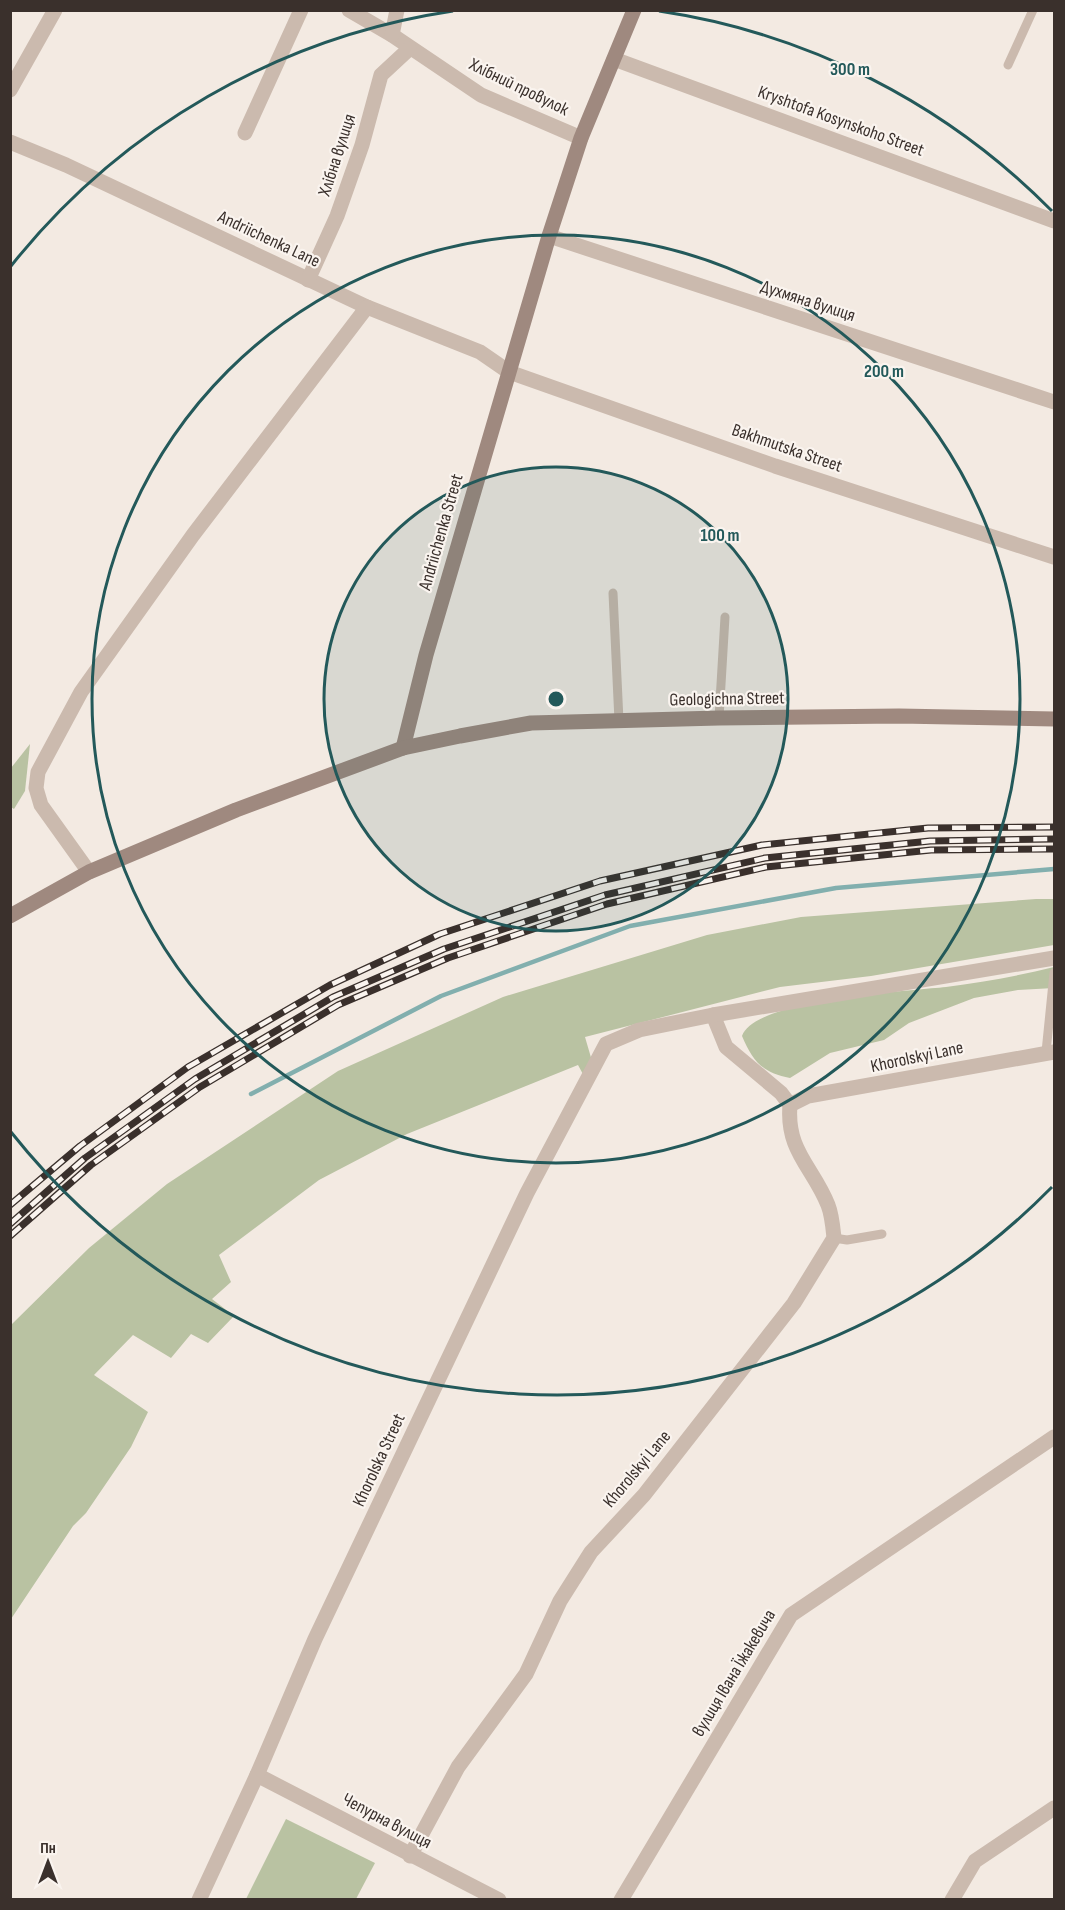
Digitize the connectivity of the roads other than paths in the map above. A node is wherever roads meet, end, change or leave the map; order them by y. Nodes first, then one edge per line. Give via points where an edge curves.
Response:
1 (55, 10) edge
2 (301, 10) edge
3 (349, 10) edge
4 (397, 10) edge
5 (634, 10) edge
6 (1033, 10) edge
7 (392, 35) junction
8 (410, 49) junction
9 (614, 59) junction
10 (1008, 65) dead end
11 (10, 90) edge
12 (245, 133) dead end
13 (582, 138) junction
14 (10, 142) edge
15 (1054, 221) edge
16 (549, 236) junction
17 (308, 280) junction
18 (367, 307) junction
19 (509, 372) junction
20 (1054, 402) edge
21 (1054, 557) edge
22 (613, 593) dead end
23 (725, 617) dead end
24 (719, 718) junction
25 (1054, 719) edge
26 (619, 721) junction
27 (404, 748) junction
28 (89, 872) junction
29 (10, 916) edge
30 (1054, 958) edge
31 (1054, 973) edge
32 (713, 1015) junction
33 (1050, 1052) edge
34 (790, 1105) junction
35 (882, 1234) dead end
36 (834, 1238) junction
37 (1054, 1437) edge
38 (257, 1775) junction
39 (1054, 1808) edge
40 (410, 1856) junction
41 (199, 1899) edge
42 (499, 1899) edge
43 (621, 1899) edge
44 (952, 1899) edge

1 - 11 street
2 - 12 street
3 - 7 street, Хлібний провулок
4 - 7 street
5 - 9 street, Andriichenka Street
6 - 10 lane
7 - 8 street, Хлібний провулок
8 - 13 street, Хлібний провулок via 481,95
8 - 17 street, Хлібна вулиця via 381,75 338,216
9 - 13 street, Andriichenka Street
9 - 15 street, Kryshtofa Kosynskoho Street
13 - 16 street, Andriichenka Street
14 - 17 street, Andriichenka Lane
16 - 19 street, Andriichenka Street
16 - 20 street, Духмяна вулиця
17 - 18 street, Andriichenka Lane
18 - 19 street, Andriichenka Lane via 480,352
18 - 28 street via 193,535 81,692 38,772 40,805
19 - 21 street, Bakhmutska Street via 775,466
19 - 27 street, Andriichenka Street via 426,655
22 - 26 lane
23 - 24 lane
24 - 25 street, Geologichna Street
24 - 26 street, Geologichna Street
26 - 27 street, Geologichna Street via 531,723
27 - 28 street via 236,810
28 - 29 street
30 - 32 street
31 - 33 lane
32 - 34 street via 726,1047
32 - 38 street, Khorolska Street via 639,1030 606,1044 527,1193 315,1639
33 - 34 street, Khorolskyi Lane via 808,1096
34 - 36 street via 789,1126 829,1206
35 - 36 lane via 847,1240
36 - 40 street, Khorolskyi Lane via 794,1303 644,1495 591,1552 560,1601 526,1674 458,1767
37 - 43 street, вулиця Івана Їжакевича via 791,1615
38 - 40 street, Чепурна вулиця
38 - 41 street, Khorolska Street
39 - 44 street via 975,1862
40 - 42 street, Чепурна вулиця

